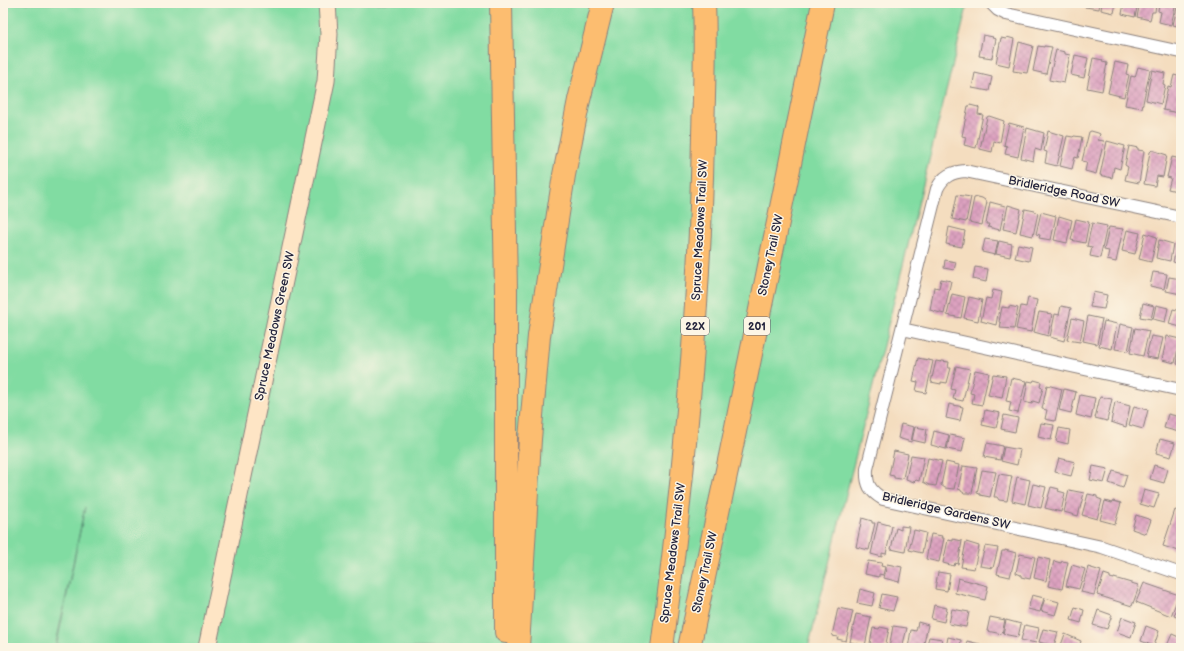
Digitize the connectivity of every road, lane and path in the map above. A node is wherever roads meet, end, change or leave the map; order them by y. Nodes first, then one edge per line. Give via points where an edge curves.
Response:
1 (327, 3) edge
2 (501, 3) edge
3 (603, 3) edge
4 (704, 3) edge
5 (823, 3) edge
6 (991, 3) edge
7 (1181, 52) edge
8 (947, 175) joint
9 (1181, 217) edge
10 (902, 330) junction
11 (1181, 390) edge
12 (1181, 574) edge
13 (208, 648) edge
14 (506, 648) edge
15 (518, 648) edge
16 (662, 648) edge
17 (689, 648) edge

1 - 13 street, Spruce Meadows Green SW via 329,34 326,81
2 - 14 highway via 506,291
3 - 15 highway via 564,175 539,336 530,439
4 - 16 highway, Spruce Meadows Trail SW / 22X via 703,186 693,355 686,447
5 - 17 highway, Stoney Trail SW / 201
6 - 7 street via 1006,14
8 - 9 street, Bridleridge Road SW via 965,171
8 - 10 street, Bridleridge Gardens SW via 937,189
10 - 11 street
10 - 12 street, Bridleridge Gardens SW via 867,469 868,483 874,493 883,499 1102,548

